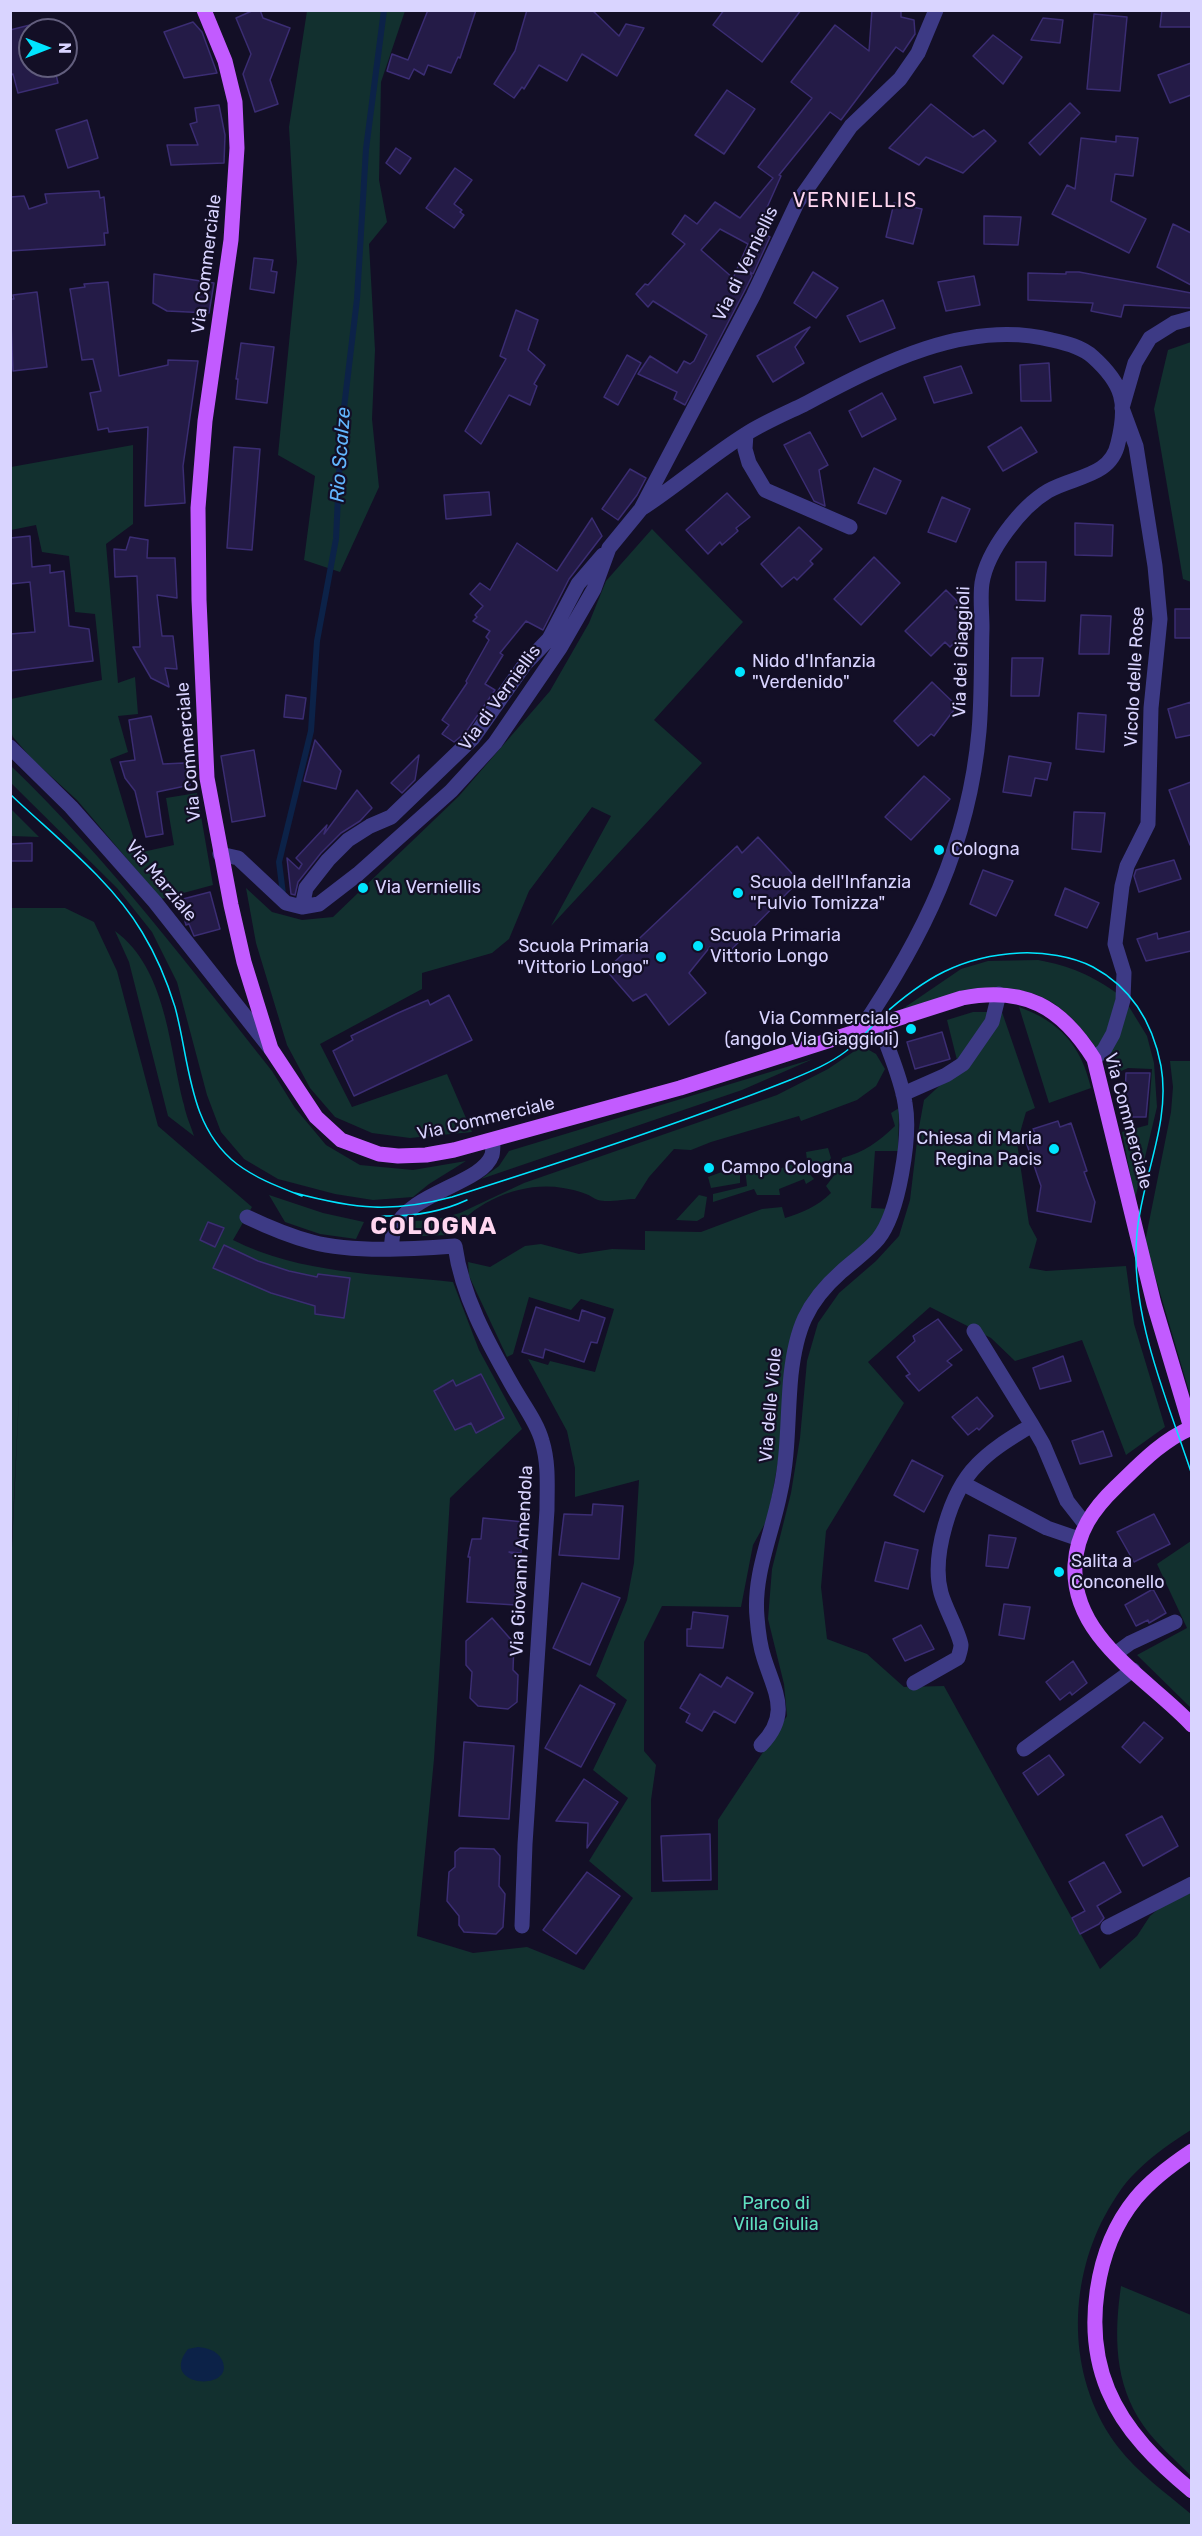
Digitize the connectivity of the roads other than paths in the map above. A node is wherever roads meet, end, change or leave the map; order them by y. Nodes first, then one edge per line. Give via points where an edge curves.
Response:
1 (204, 10) edge
2 (936, 10) edge
3 (1191, 318) edge
4 (1122, 408) junction
5 (746, 434) junction
6 (641, 509) junction
7 (850, 527) dead end
8 (609, 548) junction
9 (10, 747) edge
10 (220, 854) junction
11 (302, 906) junction
12 (999, 994) junction
13 (880, 1025) junction
14 (859, 1032) junction
15 (271, 1049) junction
16 (1094, 1059) junction
17 (903, 1094) junction
18 (493, 1141) junction
19 (247, 1217) dead end
20 (392, 1249) junction
21 (974, 1332) dead end
22 (1032, 1425) junction
23 (1191, 1429) edge
24 (964, 1484) junction
25 (1085, 1524) junction
26 (1079, 1539) junction
27 (1174, 1622) dead end
28 (1115, 1654) junction
29 (1133, 1670) junction
30 (914, 1683) dead end
31 (1191, 1725) edge
32 (761, 1746) dead end
33 (1024, 1749) dead end
34 (1191, 1884) edge
35 (522, 1926) dead end
36 (1108, 1927) dead end
37 (1191, 2151) edge
38 (1191, 2491) edge

1 - 10 main road, Via Commerciale via 225,61 235,102 237,148 231,240 205,422 198,508 204,736
2 - 6 street, Via di Verniellis via 918,53 900,79 851,126 797,203 764,275
3 - 4 street via 1173,323 1150,338 1134,363
4 - 5 street, Via dei Giaggioli via 1119,386 1088,352 1067,343 1003,333 935,346 869,370
4 - 14 street, Via dei Giaggioli via 1118,446 1108,464 1095,474 1057,486 1031,503 1008,528 986,572 982,587 979,732 964,821 929,916 892,984
4 - 16 street, Vicolo delle Rose via 1140,468 1160,619 1151,708 1148,824 1127,866 1115,944 1125,981 1123,1000 1113,1034
5 - 6 street, Via dei Giaggioli
5 - 7 street via 749,463 765,490
6 - 8 street, Via di Verniellis
8 - 11 street, Via di Verniellis via 578,584 549,639 525,664 473,738 391,817 370,826 342,847 306,888
8 - 11 street, Via di Verniellis via 594,588 560,648 495,743 451,791 358,874 319,904
9 - 15 street, Via Marziale via 71,807 155,902
10 - 11 street via 237,858 286,903
10 - 15 main road, Via Commerciale via 244,962
12 - 13 main road, Via Commerciale via 962,998
12 - 16 main road, Via Commerciale via 1026,998 1051,1011 1069,1024
12 - 17 street via 992,1022 963,1064
13 - 14 main road, Via Commerciale
13 - 17 street, Via delle Viole
14 - 18 main road, Via Commerciale via 680,1089
15 - 18 main road, Via Commerciale via 316,1117 341,1140 361,1149 398,1156 426,1155
16 - 23 main road, Via Commerciale via 1154,1304
17 - 32 street, Via delle Viole via 906,1128 893,1214 877,1240 816,1299 795,1344 785,1465 757,1589 758,1628 779,1713
18 - 20 street via 492,1155 485,1165 434,1192 404,1216 394,1230
19 - 20 street, Via Giovanni Amendola via 314,1243
20 - 35 street, Via Giovanni Amendola via 455,1246 459,1272 473,1309 542,1439 547,1510
21 - 22 street
22 - 24 street via 996,1448 975,1467
22 - 25 street via 1067,1501
23 - 25 main road via 1156,1449 1101,1501
24 - 26 street via 1047,1528
24 - 30 street via 947,1520 938,1562 942,1597 961,1646 958,1658
25 - 26 main road
26 - 28 main road via 1074,1573 1076,1591 1092,1628
27 - 28 street
28 - 29 main road
29 - 31 main road
29 - 33 street
34 - 36 street
37 - 38 main road via 1158,2174 1135,2199 1118,2227 1098,2286 1095,2321 1099,2359 1119,2410 1158,2462

